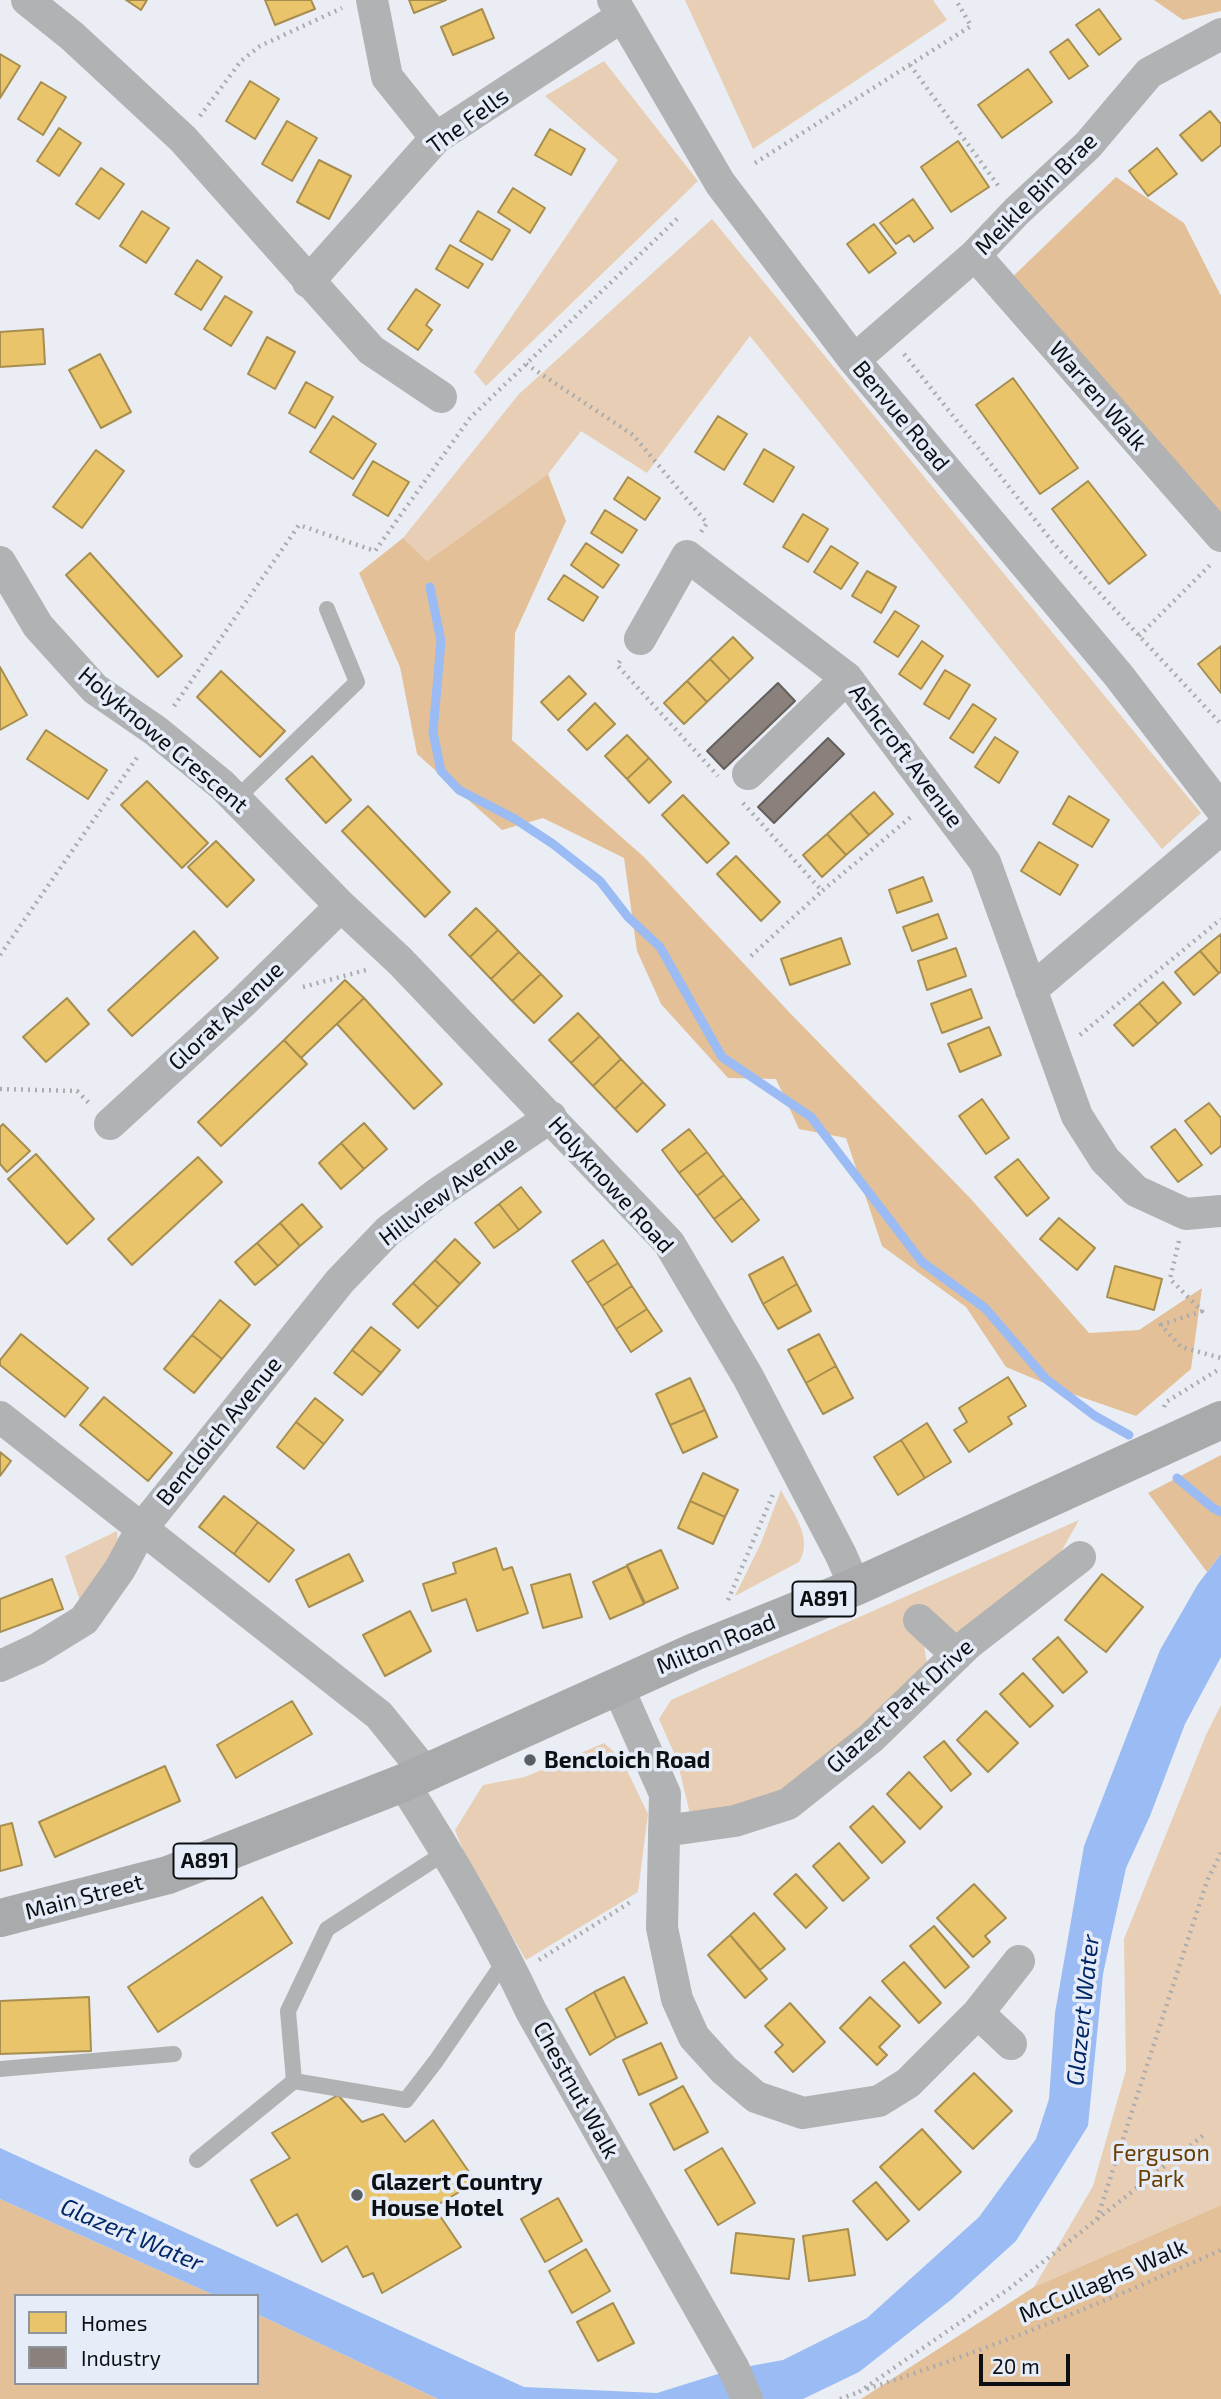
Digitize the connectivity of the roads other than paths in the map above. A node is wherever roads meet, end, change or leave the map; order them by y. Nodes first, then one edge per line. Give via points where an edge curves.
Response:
1 (27, 0) edge
2 (359, 3) edge
3 (617, 8) edge
4 (1221, 34) edge
5 (436, 138) junction
6 (975, 256) junction
7 (309, 282) junction
8 (853, 360) junction
9 (442, 397) dead end
10 (1216, 550) edge
11 (0, 562) edge
12 (327, 609) dead end
13 (640, 639) dead end
14 (847, 678) junction
15 (748, 774) dead end
16 (236, 799) junction
17 (1221, 809) edge
18 (1221, 829) edge
19 (341, 906) junction
20 (1031, 990) junction
21 (551, 1117) junction
22 (110, 1124) road end
23 (1221, 1211) edge
24 (297, 1335) joint
25 (0, 1417) edge
26 (1221, 1420) edge
27 (142, 1528) junction
28 (1080, 1557) dead end
29 (855, 1587) junction
30 (919, 1620) dead end
31 (957, 1655) junction
32 (0, 1666) edge
33 (617, 1685) junction
34 (414, 1778) junction
35 (664, 1831) junction
36 (446, 1852) junction
37 (0, 1918) edge
38 (1019, 1961) dead end
39 (510, 1967) junction
40 (978, 2013) junction
41 (1011, 2044) dead end
42 (174, 2054) dead end
43 (0, 2069) edge
44 (294, 2081) junction
45 (197, 2160) dead end
46 (747, 2399) edge

1 - 7 street via 183,139
2 - 5 street via 387,77
3 - 5 street, The Fells
3 - 8 street, Benvue Road via 720,183
4 - 6 street, Meikle Bin Brae via 1149,73 1088,145
5 - 7 street, The Fells
6 - 8 street, Meikle Bin Brae
6 - 10 street, Warren Walk
7 - 9 street via 371,350
8 - 17 street, Benvue Road via 1119,676
11 - 16 street, Holyknowe Crescent via 38,626 95,689 156,731
12 - 16 lane via 357,682
13 - 14 street, Ashcroft Avenue via 687,556
14 - 15 street
14 - 20 street, Ashcroft Avenue via 985,862
16 - 19 street, Holyknowe Crescent
18 - 20 street
19 - 21 street, Holyknowe Road
19 - 22 street, Glorat Avenue
20 - 23 street, Ashcroft Avenue via 1077,1116 1105,1160 1136,1191 1186,1214
21 - 24 street, Hillview Avenue via 388,1231
21 - 29 street, Holyknowe Road via 669,1243 748,1377
24 - 27 street, Bencloich Avenue
25 - 27 street
26 - 29 main road, Milton Road / A891
27 - 32 street, Bencloich Avenue via 84,1620
27 - 34 street via 379,1715
28 - 31 street, Glazert Park Drive
29 - 33 main road, Milton Road / A891
30 - 31 street
31 - 35 street, Glazert Park Drive via 871,1738 788,1804 735,1821
33 - 34 main road, Milton Road / A891
33 - 35 street via 665,1794
34 - 36 street, Chestnut Walk
34 - 37 main road, Main Street / A891 via 169,1875
35 - 40 street via 662,1928 677,1999 694,2037 756,2097 803,2113 879,2101 908,2083
36 - 39 street, Chestnut Walk
36 - 44 lane via 327,1929 288,2011
38 - 40 street
39 - 44 lane via 406,2100
39 - 46 street, Chestnut Walk
40 - 41 street
42 - 43 lane
44 - 45 lane

